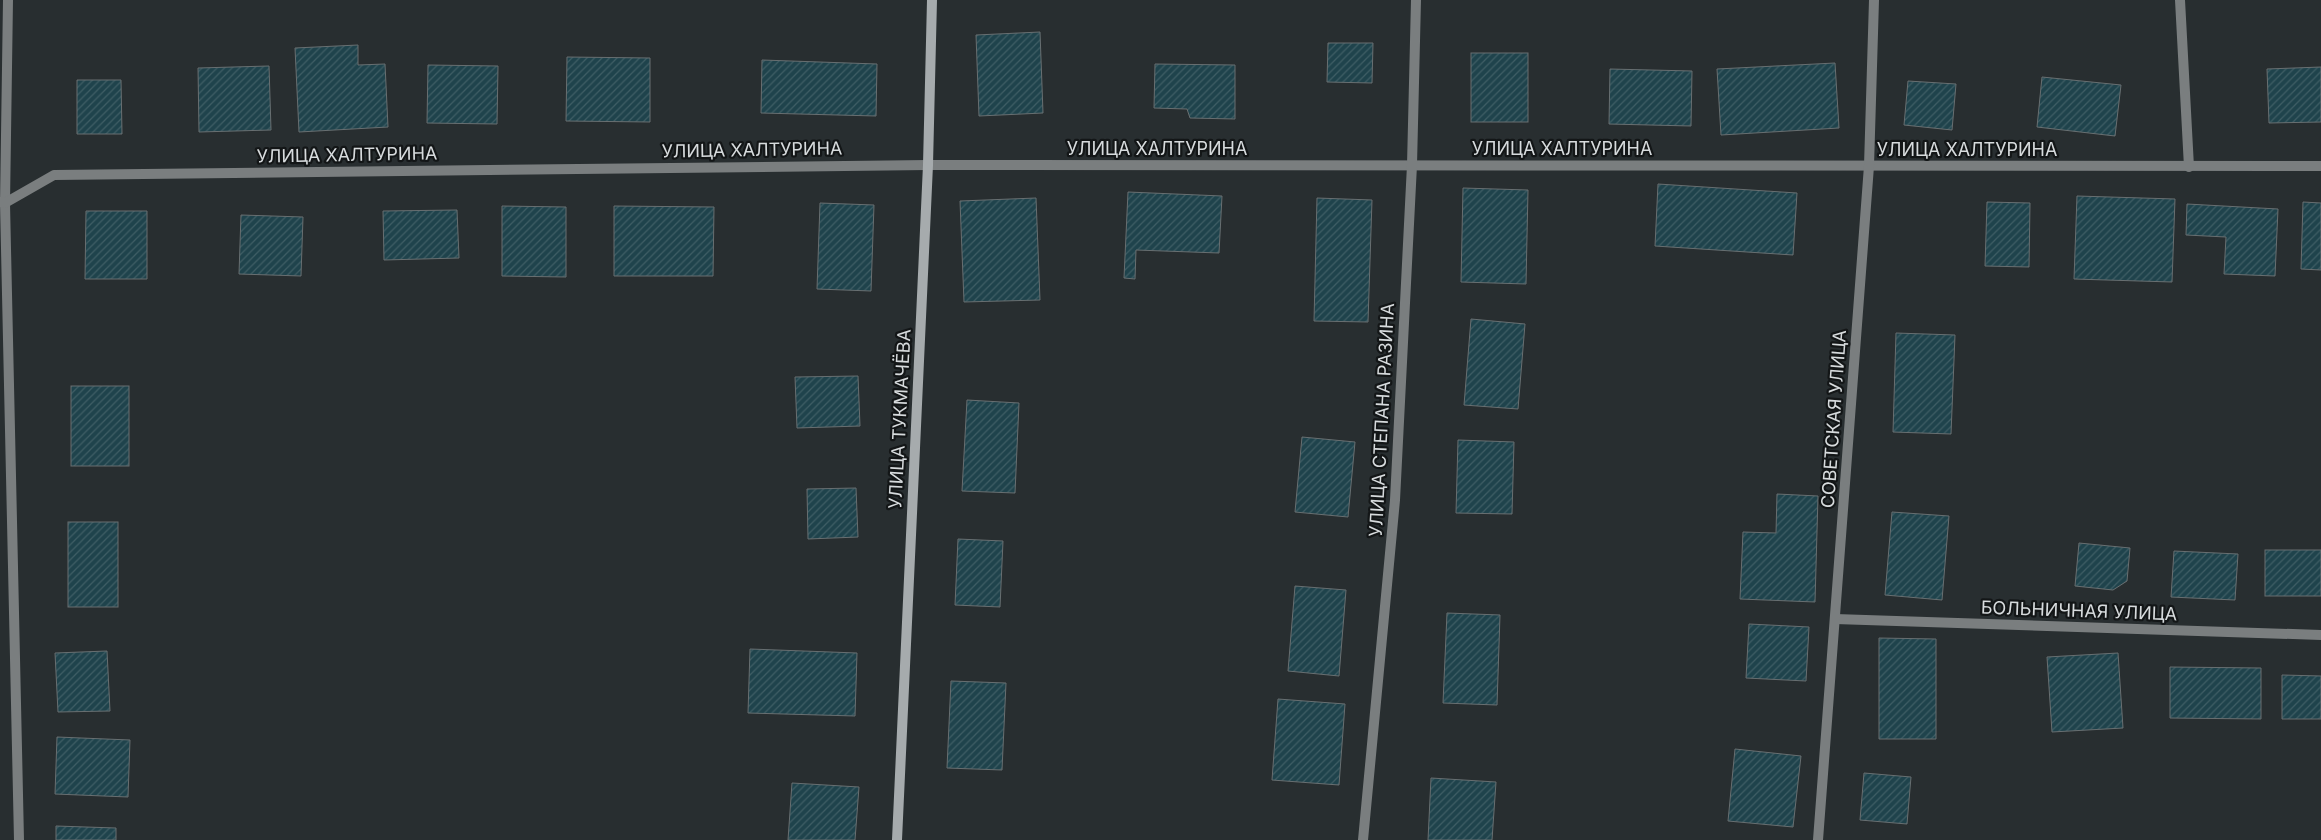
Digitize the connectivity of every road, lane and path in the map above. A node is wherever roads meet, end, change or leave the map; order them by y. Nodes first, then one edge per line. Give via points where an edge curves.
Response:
1 (8, 0) edge
2 (932, 0) edge
3 (1416, 0) edge
4 (1874, 0) edge
5 (2180, 0) edge
6 (928, 164) junction
7 (1412, 165) junction
8 (1869, 166) junction
9 (2321, 166) edge
10 (2188, 167) junction
11 (2, 202) edge
12 (1835, 619) junction
13 (2321, 635) edge
14 (19, 840) edge
15 (897, 840) edge
16 (1363, 840) edge
17 (1818, 840) edge

1 - 11 street
2 - 6 street, УЛИЦА ТУКМАЧЁВА
3 - 7 street, УЛИЦА СТЕПАНА РАЗИНА
4 - 8 street, СОВЕТСКАЯ УЛИЦА
5 - 10 street
6 - 7 street, УЛИЦА ХАЛТУРИНА
6 - 11 street, УЛИЦА ХАЛТУРИНА via 54,175
6 - 15 street, УЛИЦА ТУКМАЧЁВА
7 - 8 street, УЛИЦА ХАЛТУРИНА
7 - 16 street, УЛИЦА СТЕПАНА РАЗИНА via 1395,500
8 - 10 street, УЛИЦА ХАЛТУРИНА
8 - 12 street, СОВЕТСКАЯ УЛИЦА
9 - 10 street, УЛИЦА ХАЛТУРИНА
11 - 14 street
12 - 13 street, БОЛЬНИЧНАЯ УЛИЦА
12 - 17 street, СОВЕТСКАЯ УЛИЦА

